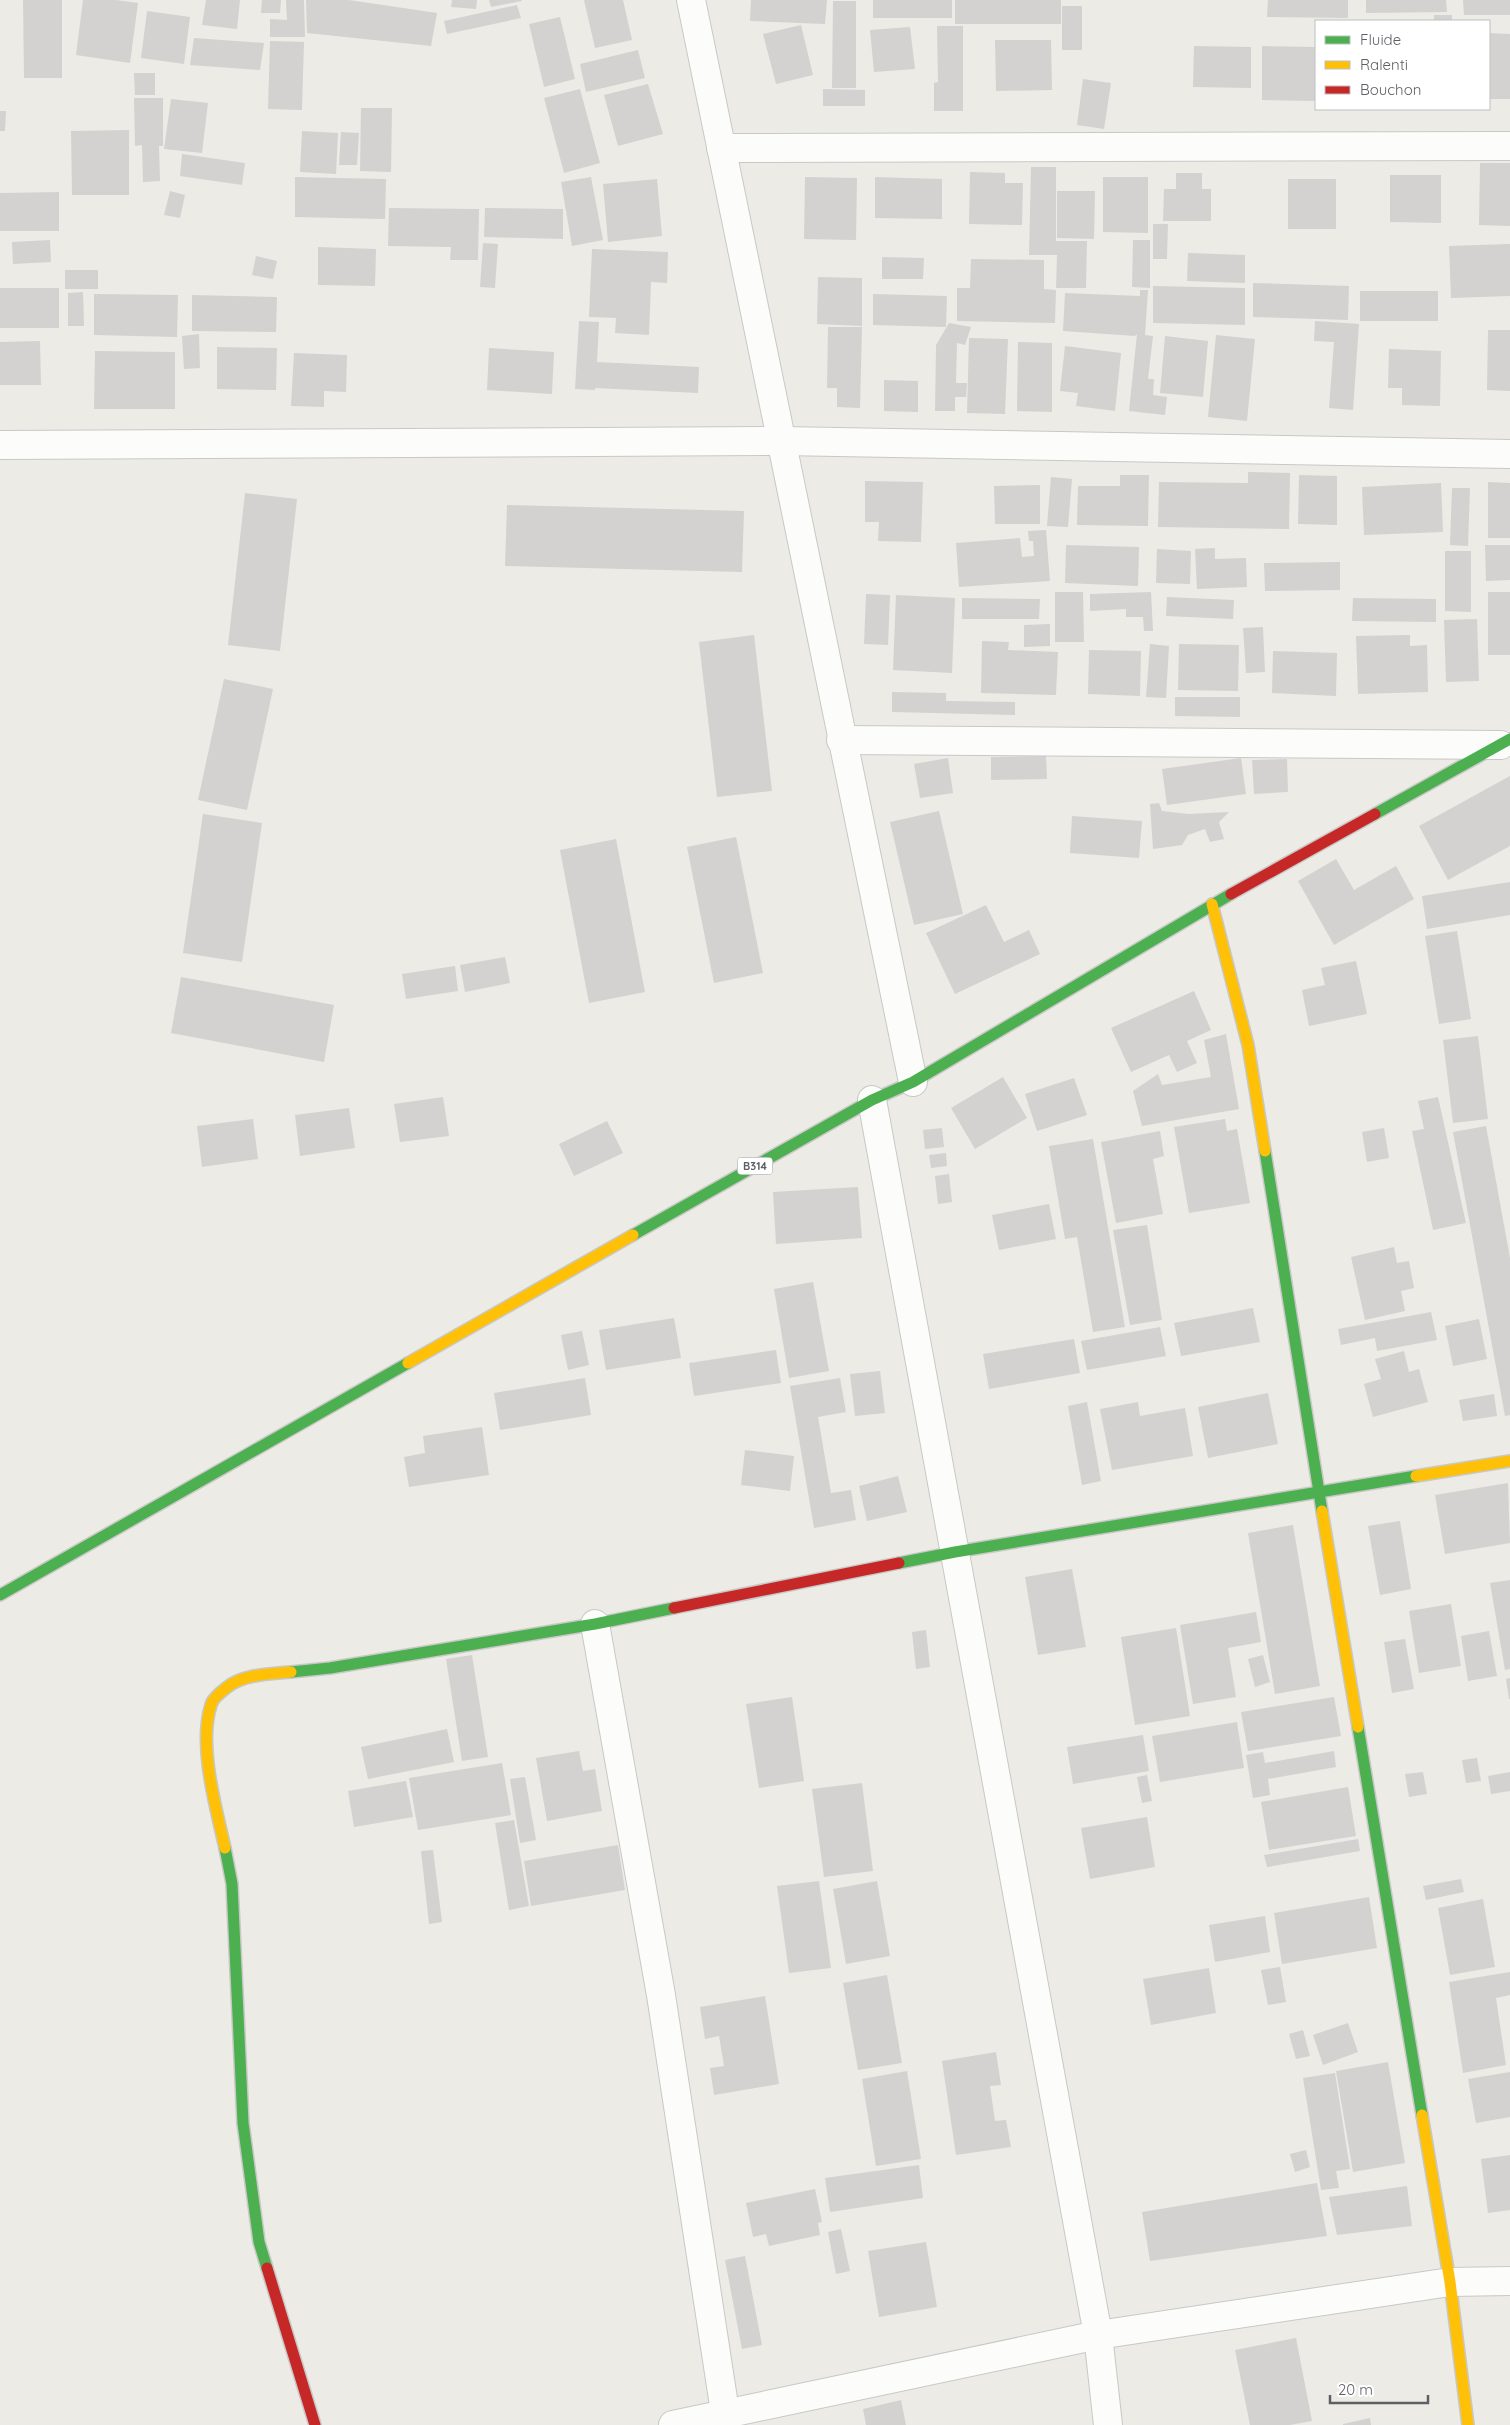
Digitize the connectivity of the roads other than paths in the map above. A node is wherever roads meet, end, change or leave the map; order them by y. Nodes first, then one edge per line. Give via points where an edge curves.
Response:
1 (691, 0) edge
2 (1510, 146) edge
3 (721, 148) junction
4 (782, 441) junction
5 (0, 445) edge
6 (1510, 454) edge
7 (841, 740) junction
8 (1506, 742) edge
9 (1212, 904) junction
10 (913, 1082) junction
11 (872, 1100) junction
12 (1510, 1461) edge
13 (1319, 1493) junction
14 (954, 1552) junction
15 (0, 1594) edge
16 (595, 1624) junction
17 (1450, 2282) junction
18 (1510, 2282) edge
19 (1098, 2336) junction
20 (726, 2420) edge
21 (315, 2425) edge
22 (673, 2425) edge
23 (1108, 2425) edge
24 (1468, 2425) edge

1 - 3 street
2 - 3 street
3 - 4 street
4 - 5 street
4 - 6 street
4 - 7 street
7 - 8 street
7 - 10 street
8 - 9 street, B314
9 - 10 street, B314
9 - 13 street via 1248,1045
10 - 11 street, B314
11 - 14 street
11 - 15 street, B314
12 - 13 street
13 - 14 street
13 - 17 street
14 - 16 street
14 - 19 street
16 - 20 street via 661,1995
16 - 21 street via 330,1668 254,1676 227,1687 212,1703 207,1725 209,1770 232,1884 243,2123 259,2242
17 - 18 street
17 - 19 street
17 - 24 street
19 - 20 street
19 - 23 street
20 - 22 street

